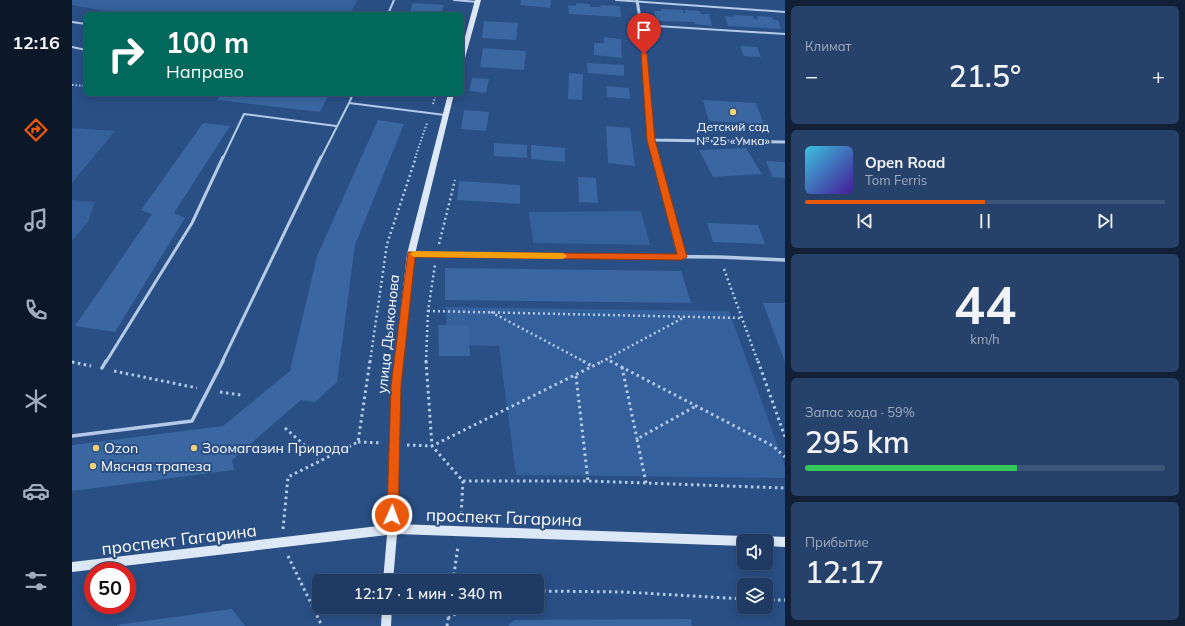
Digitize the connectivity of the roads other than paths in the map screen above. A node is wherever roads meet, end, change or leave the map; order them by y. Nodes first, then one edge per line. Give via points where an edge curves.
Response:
1 (394, 0) edge
2 (454, 0) edge
3 (616, 0) edge
4 (478, 1) edge
5 (638, 1) edge
6 (389, 12) edge
7 (785, 12) edge
8 (72, 22) edge
9 (84, 24) edge
10 (641, 25) junction
11 (785, 34) edge
12 (72, 47) edge
13 (84, 50) edge
14 (464, 51) edge
15 (352, 96) edge
16 (450, 96) edge
17 (349, 103) junction
18 (445, 115) junction
19 (336, 126) junction
20 (651, 140) junction
21 (785, 142) edge
22 (411, 254) junction
23 (682, 257) junction
24 (785, 260) edge
25 (102, 368) road end
26 (72, 436) edge
27 (392, 529) junction
28 (737, 541) edge
29 (773, 542) edge
30 (785, 542) edge
31 (72, 567) edge
32 (389, 574) edge
33 (387, 614) edge
34 (386, 626) edge

1 - 6 lane
2 - 4 lane
3 - 5 lane
4 - 14 main road
5 - 7 lane
5 - 10 street
8 - 9 lane
10 - 11 lane
10 - 20 street
12 - 13 lane
15 - 17 lane
16 - 18 main road, улица Дьяконова
17 - 18 lane
17 - 19 lane
18 - 22 main road, улица Дьяконова
19 - 25 lane via 244,114 192,223
19 - 26 lane via 192,421
20 - 21 street
20 - 23 lane
22 - 23 street
22 - 27 main road, улица Дьяконова via 396,386
23 - 24 street
27 - 28 main road, проспект Гагарина
27 - 31 main road, проспект Гагарина
27 - 32 main road, улица Дьяконова
29 - 30 main road
33 - 34 main road

